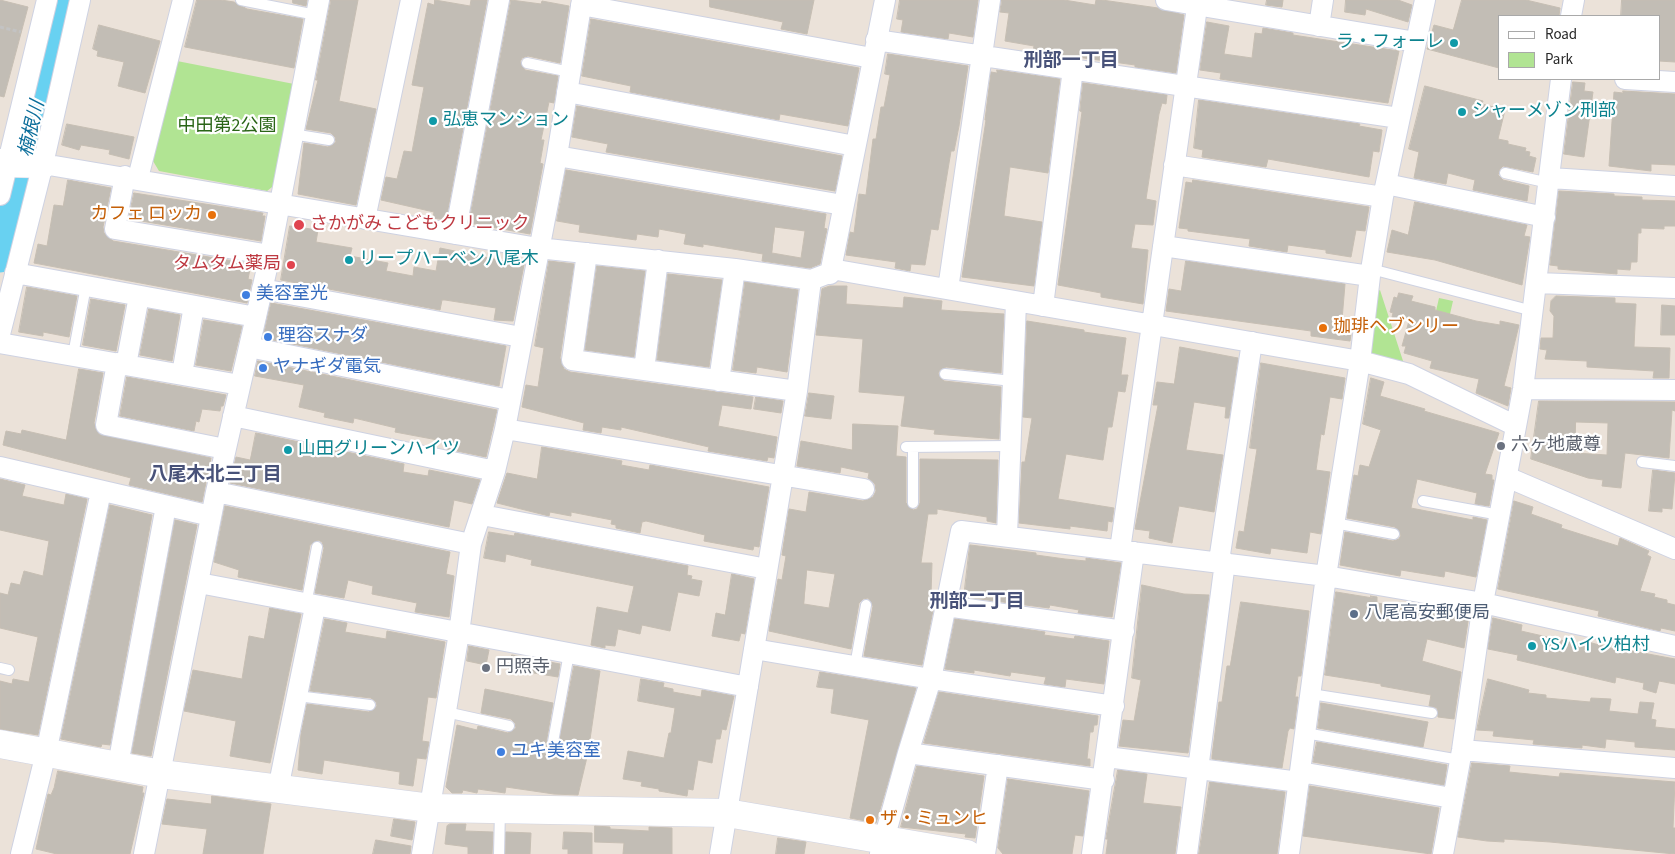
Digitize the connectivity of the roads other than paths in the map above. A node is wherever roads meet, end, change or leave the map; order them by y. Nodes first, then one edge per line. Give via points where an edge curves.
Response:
1 (47, 0) edge
2 (80, 0) edge
3 (183, 0) edge
4 (241, 0) edge
5 (411, 0) edge
6 (499, 0) edge
7 (885, 0) edge
8 (990, 0) edge
9 (1166, 0) edge
10 (1323, 0) edge
11 (1425, 0) edge
12 (1574, 0) edge
13 (578, 2) edge
14 (1198, 3) edge
15 (318, 7) edge
16 (1571, 15) edge
17 (1319, 26) junction
18 (1416, 42) junction
19 (874, 49) junction
20 (982, 55) junction
21 (527, 63) dead end
22 (1073, 69) junction
23 (570, 72) junction
24 (1561, 80) edge
25 (1642, 80) edge
26 (1675, 82) edge
27 (1185, 85) junction
28 (567, 92) junction
29 (1400, 118) junction
30 (292, 134) junction
31 (329, 140) dead end
32 (855, 146) junction
33 (557, 156) junction
34 (4, 164) edge
35 (43, 164) junction
36 (1174, 165) junction
37 (1505, 172) dead end
38 (131, 177) junction
39 (1549, 181) junction
40 (1675, 186) edge
41 (1384, 190) junction
42 (0, 195) edge
43 (278, 203) junction
44 (843, 205) junction
45 (1545, 217) junction
46 (365, 219) junction
47 (455, 234) junction
48 (1162, 246) junction
49 (538, 248) junction
50 (587, 253) junction
51 (270, 255) junction
52 (658, 260) junction
53 (735, 269) junction
54 (15, 273) junction
55 (1370, 273) junction
56 (830, 274) junction
57 (811, 280) junction
58 (1536, 283) junction
59 (86, 286) junction
60 (1675, 288) edge
61 (262, 289) junction
62 (948, 289) junction
63 (139, 296) junction
64 (1016, 302) junction
65 (194, 306) junction
66 (1043, 306) junction
67 (1533, 311) junction
68 (256, 317) junction
69 (1152, 325) junction
70 (0, 334) edge
71 (522, 337) junction
72 (1252, 342) junction
73 (0, 343) edge
74 (249, 347) junction
75 (72, 355) junction
76 (1360, 361) junction
77 (121, 364) junction
78 (644, 370) junction
79 (182, 374) junction
80 (945, 374) dead end
81 (719, 381) junction
82 (1013, 381) junction
83 (240, 385) junction
84 (1523, 388) junction
85 (1675, 390) edge
86 (797, 391) junction
87 (509, 400) junction
88 (233, 416) junction
89 (1516, 426) junction
90 (505, 429) junction
91 (1010, 446) junction
92 (226, 449) junction
93 (1642, 462) dead end
94 (1675, 466) edge
95 (0, 467) edge
96 (495, 471) junction
97 (783, 477) junction
98 (1507, 477) junction
99 (864, 489) dead end
100 (101, 491) junction
101 (216, 492) junction
102 (1423, 501) dead end
103 (913, 503) dead end
104 (166, 506) junction
105 (482, 515) junction
106 (1500, 515) junction
107 (211, 516) junction
108 (1334, 523) junction
109 (1394, 534) dead end
110 (1007, 536) junction
111 (471, 544) junction
112 (317, 546) dead end
113 (1675, 549) edge
114 (1127, 551) junction
115 (1222, 561) junction
116 (767, 569) junction
117 (1326, 576) junction
118 (199, 583) junction
119 (1483, 603) junction
120 (866, 605) dead end
121 (310, 606) junction
122 (946, 606) junction
123 (1124, 631) junction
124 (459, 633) junction
125 (1675, 646) edge
126 (754, 649) junction
127 (569, 653) junction
128 (855, 666) junction
129 (931, 679) junction
130 (748, 687) junction
131 (1311, 694) junction
132 (297, 696) junction
133 (370, 705) dead end
134 (1114, 706) junction
135 (446, 712) junction
136 (1432, 713) dead end
137 (509, 726) dead end
138 (1305, 733) junction
139 (553, 742) dead end
140 (0, 744) edge
141 (46, 753) junction
142 (908, 753) junction
143 (1461, 755) junction
144 (1107, 757) junction
145 (118, 765) junction
146 (998, 766) junction
147 (1675, 768) edge
148 (1199, 769) junction
149 (162, 774) junction
150 (1300, 777) junction
151 (1104, 780) junction
152 (278, 789) junction
153 (1452, 798) junction
154 (431, 808) junction
155 (500, 809) junction
156 (727, 813) junction
157 (882, 847) edge
158 (21, 854) edge
159 (144, 854) edge
160 (422, 854) edge
161 (499, 854) edge
162 (720, 854) edge
163 (966, 854) edge
164 (985, 854) edge
165 (1092, 854) edge
166 (1187, 854) edge
167 (1289, 854) edge
168 (1443, 854) edge

1 - 34 street
2 - 35 street
3 - 38 street
4 - 15 lane
5 - 46 street
6 - 47 street
7 - 19 street
8 - 20 street
9 - 14 street
10 - 17 street
11 - 18 street
12 - 16 street
13 - 19 street
13 - 23 street
14 - 17 street
14 - 27 street
15 - 30 street
17 - 18 street
18 - 29 street
19 - 20 street
19 - 32 street
20 - 22 street
20 - 62 street
21 - 23 lane
22 - 27 street
22 - 66 street
23 - 28 street
24 - 39 street
25 - 26 street
27 - 29 street
27 - 36 street
28 - 32 street
28 - 33 street
29 - 41 street
30 - 31 lane
30 - 43 street
32 - 44 street
33 - 44 street
33 - 49 street
34 - 35 street
34 - 42 street
35 - 38 street
35 - 54 street
36 - 41 street
36 - 48 street
37 - 39 lane
38 - 43 street
38 - 51 street via 115,229
39 - 40 street
39 - 45 street
41 - 45 street
41 - 55 street
43 - 46 street
43 - 51 street
44 - 56 street
45 - 58 street
46 - 47 street
47 - 49 street
48 - 55 street
48 - 69 street
49 - 50 street
49 - 71 street
50 - 52 street
50 - 78 street via 572,360
51 - 61 street
52 - 53 street
52 - 78 street
53 - 57 street
53 - 81 street
54 - 59 street
54 - 70 street
55 - 67 lane
55 - 76 street
56 - 57 street
56 - 62 street via 837,270
57 - 86 street
58 - 60 street
58 - 67 street
59 - 63 street
59 - 75 lane
61 - 68 street
61 - 71 street
62 - 64 street
63 - 65 street
63 - 77 street
64 - 66 street
64 - 82 street
65 - 68 street
65 - 79 street
66 - 69 street
67 - 84 street
68 - 74 street
69 - 72 street
69 - 114 street
71 - 87 street
72 - 76 street
72 - 115 street
73 - 75 street
74 - 83 street
74 - 87 street
75 - 77 street
76 - 89 street via 1409,374
76 - 108 street
77 - 79 street
77 - 92 street via 106,426
78 - 81 street
79 - 83 street
80 - 82 lane
81 - 86 street
82 - 91 street
83 - 88 street
84 - 85 street
84 - 89 street
86 - 97 street
87 - 90 street
88 - 92 street
88 - 96 street
89 - 98 street
90 - 96 street
90 - 97 street
91 - 103 lane via 909,447
91 - 110 street
92 - 101 street
93 - 94 lane
95 - 100 street
96 - 105 street
97 - 99 street
97 - 116 street
98 - 106 street
98 - 113 street
100 - 104 street
100 - 141 street
101 - 107 street
101 - 111 street
102 - 106 lane
104 - 107 street
104 - 145 street
105 - 111 street
105 - 116 street
106 - 119 street
107 - 118 street
108 - 109 lane
108 - 117 street
110 - 114 street
110 - 122 street via 961,531
111 - 124 street
112 - 121 lane
114 - 115 street
114 - 123 street
115 - 117 street
115 - 148 street
116 - 126 street
117 - 119 street
117 - 131 street
118 - 121 street
118 - 149 street
119 - 125 street
119 - 143 street
120 - 128 lane
121 - 124 street
121 - 132 street
122 - 123 street
122 - 129 street
123 - 134 street
124 - 127 street
124 - 135 street
126 - 128 street
126 - 130 street
127 - 130 street
127 - 139 lane
128 - 129 street
129 - 134 street
129 - 142 street
130 - 156 street
131 - 136 lane
131 - 138 street
132 - 133 lane
132 - 152 street
134 - 144 street
135 - 137 lane
135 - 154 street
138 - 143 lane
138 - 150 street
140 - 141 street
141 - 145 street
141 - 158 street
142 - 146 street
142 - 157 street
143 - 147 street
143 - 153 street
144 - 148 street
144 - 151 street
145 - 149 street
146 - 151 street
146 - 164 street
148 - 150 street
148 - 166 street
149 - 152 street
149 - 159 street
150 - 153 street
150 - 167 street
151 - 165 street
152 - 154 street
153 - 168 street
154 - 155 street
154 - 160 street
155 - 156 street
155 - 161 lane
156 - 157 street
156 - 162 street
157 - 163 street

